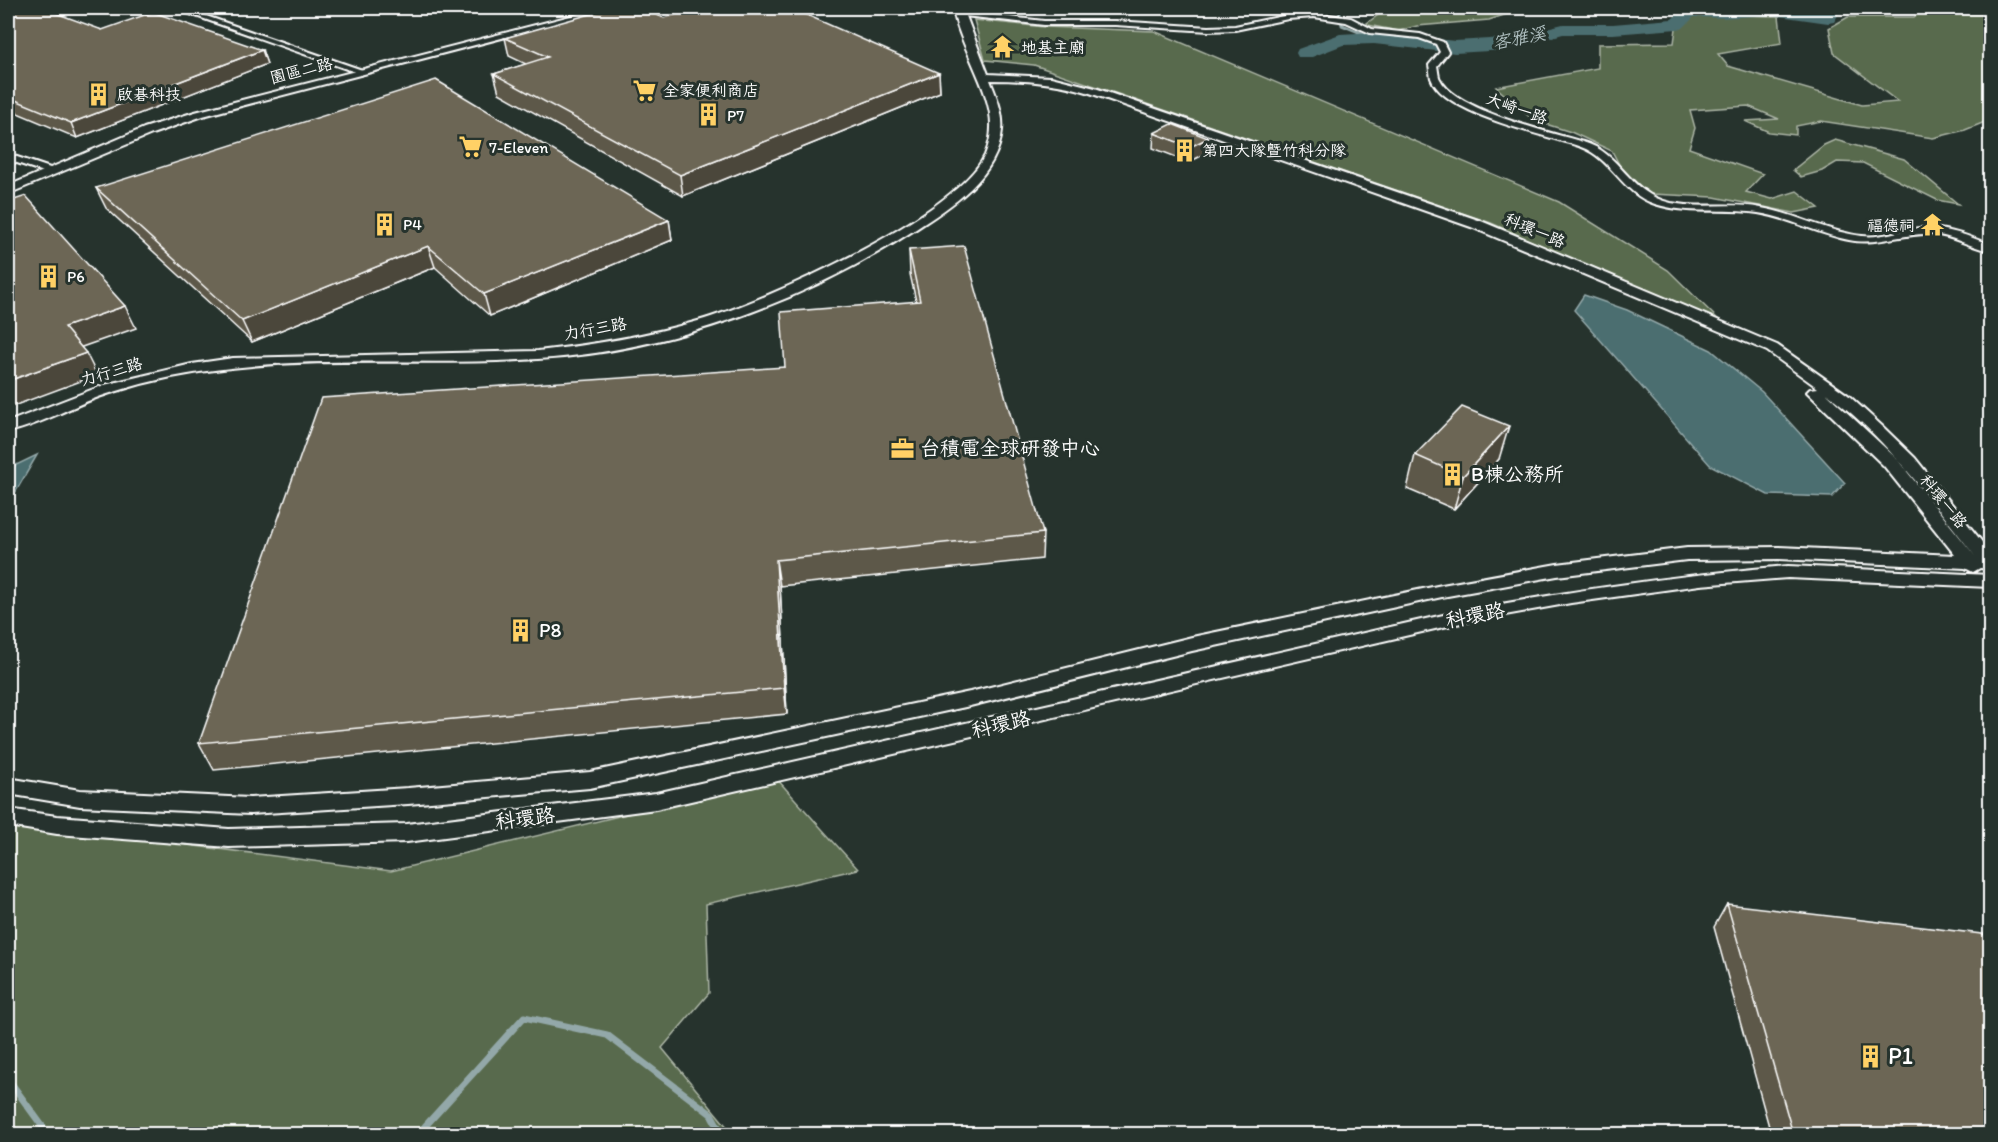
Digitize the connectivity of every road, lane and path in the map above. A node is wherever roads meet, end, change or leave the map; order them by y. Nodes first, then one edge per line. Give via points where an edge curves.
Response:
1 (177, 8) edge
2 (612, 8) edge
3 (958, 10) edge
4 (987, 71) junction
5 (364, 72) junction
6 (1064, 81) junction
7 (8, 157) edge
8 (50, 171) junction
9 (8, 190) edge
10 (1990, 248) edge
11 (8, 427) edge
12 (1969, 561) junction
13 (1989, 570) edge
14 (8, 786) edge
15 (8, 818) edge

1 - 5 street
2 - 5 street, 園區二路
3 - 4 street, 力行三路
3 - 10 street, 大崎一路 via 1044,23 1209,29 1314,15 1348,20 1370,31 1420,36 1441,46 1442,58 1433,65 1432,73 1453,95 1485,115 1600,151 1636,191 1657,202 1683,208 1758,210 1854,239 1926,231 1962,237
4 - 6 street, 科環一路
4 - 6 street via 1045,74
4 - 11 street, 力行三路 via 997,137 968,186 932,215 757,306 728,317 665,334 574,351 308,359 192,369 110,388
4 - 12 street, 科環一路 via 1099,99 1460,227 1762,353 1823,398 1890,462
5 - 8 street, 園區二路 via 199,114
6 - 13 street, 科環一路 via 1476,224 1772,348 1842,398 1909,462
7 - 8 street
8 - 9 street, 園區二路
12 - 13 street, 科環路
12 - 14 street, 科環路 via 1779,553 1687,554 1557,570 1192,644 970,699 590,780 250,806 80,798
13 - 15 street, 科環路 via 1788,572 1700,579 1571,597 1461,617 656,801 407,833 229,838

